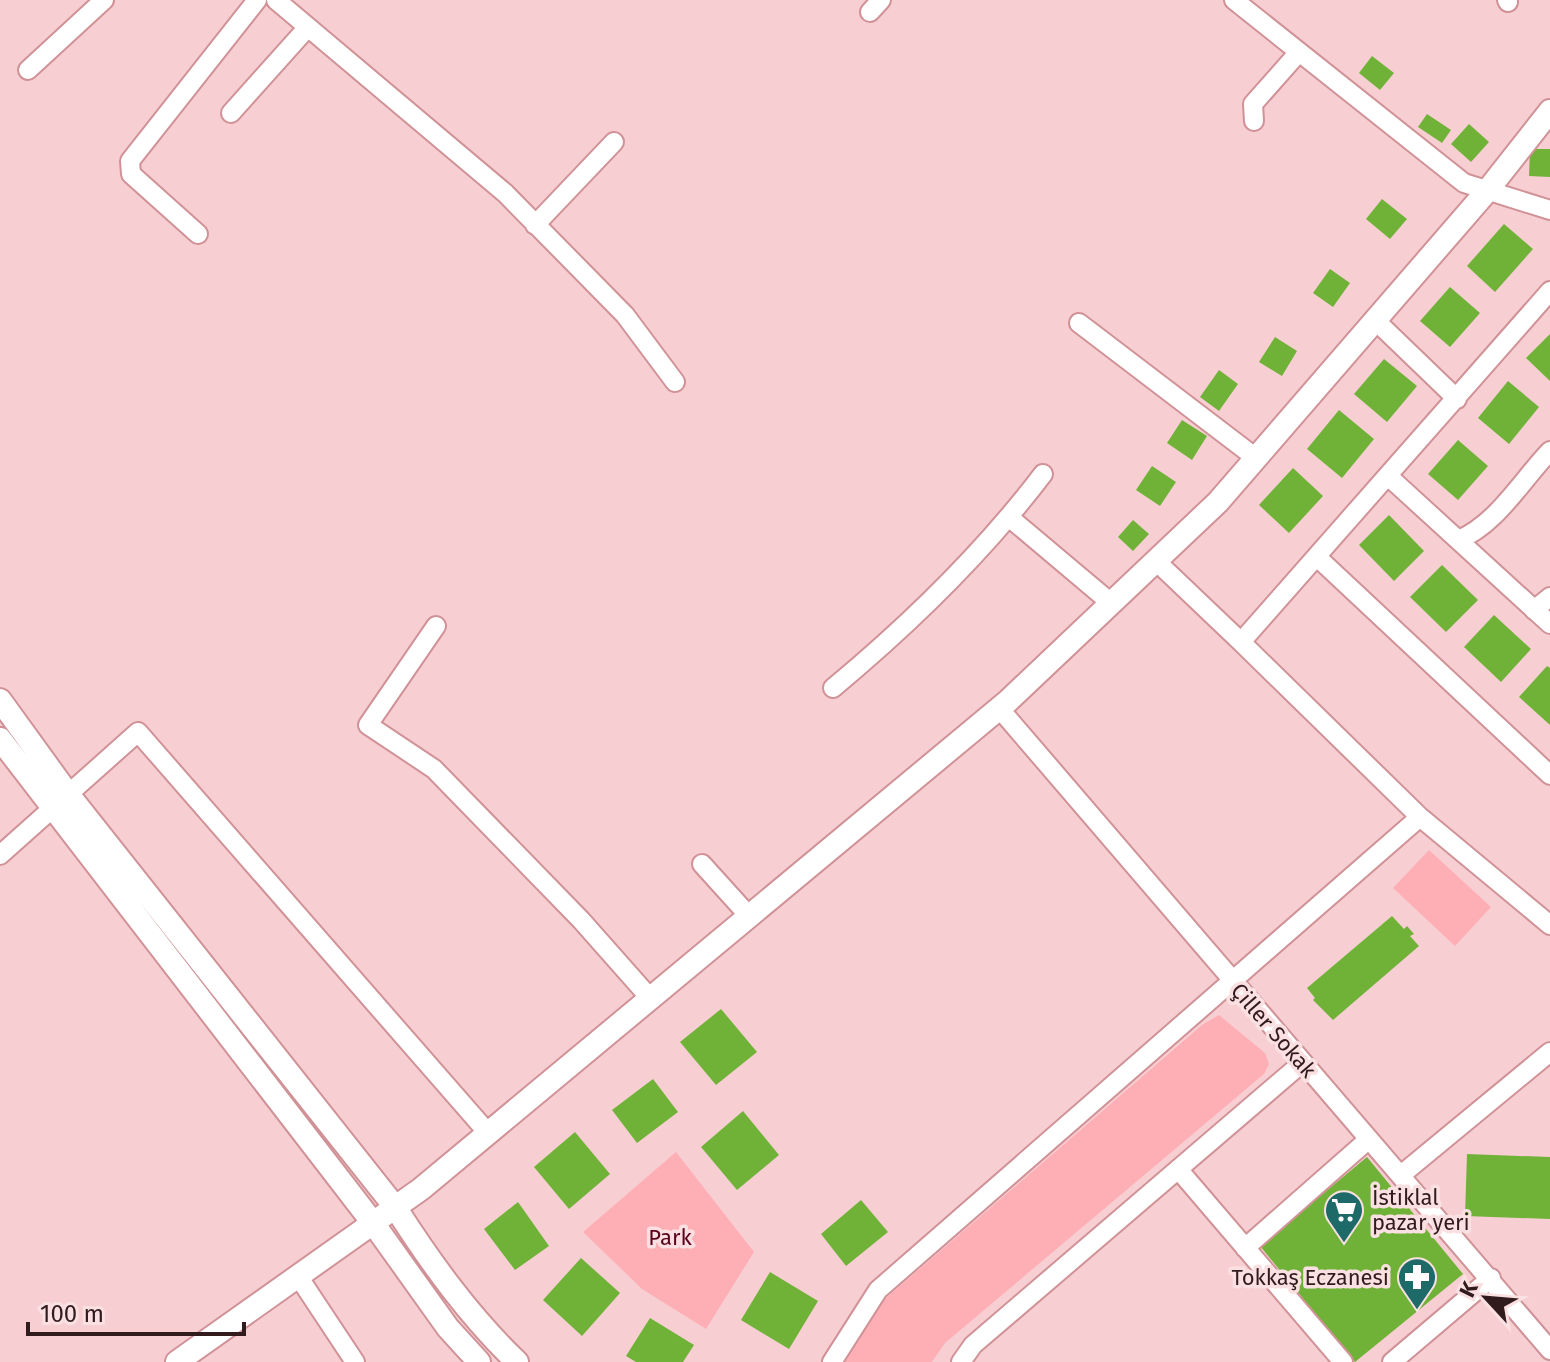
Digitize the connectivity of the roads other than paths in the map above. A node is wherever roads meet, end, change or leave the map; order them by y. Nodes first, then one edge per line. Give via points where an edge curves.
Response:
1 (104, 0) edge
2 (257, 0) edge
3 (276, 0) edge
4 (1234, 0) edge
5 (308, 27) junction
6 (1299, 52) junction
7 (28, 70) dead end
8 (1550, 111) edge
9 (231, 113) dead end
10 (1254, 121) dead end
11 (614, 142) dead end
12 (1487, 191) junction
13 (1550, 210) edge
14 (535, 225) junction
15 (198, 234) dead end
16 (1550, 291) edge
17 (1375, 320) junction
18 (1079, 323) dead end
19 (675, 382) dead end
20 (1457, 399) junction
21 (1550, 451) edge
22 (1256, 458) junction
23 (1043, 474) dead end
24 (1388, 476) junction
25 (1010, 518) junction
26 (1458, 540) junction
27 (1317, 557) junction
28 (1156, 561) junction
29 (1550, 597) edge
30 (1111, 603) junction
31 (1534, 610) junction
32 (1550, 624) edge
33 (436, 626) dead end
34 (1241, 642) junction
35 (833, 688) dead end
36 (0, 700) edge
37 (999, 708) junction
38 (0, 739) edge
39 (1550, 775) edge
40 (60, 801) junction
41 (1420, 817) junction
42 (0, 855) edge
43 (702, 864) dead end
44 (1546, 913) edge
45 (749, 916) junction
46 (1232, 982) junction
47 (650, 998) junction
48 (1550, 1052) edge
49 (1302, 1063) junction
50 (488, 1133) junction
51 (1369, 1139) junction
52 (1178, 1169) junction
53 (1401, 1175) junction
54 (395, 1207) junction
55 (373, 1223) junction
56 (1245, 1248) junction
57 (298, 1276) junction
58 (1491, 1278) junction
59 (1550, 1350) edge
60 (185, 1360) edge
61 (355, 1362) edge
62 (479, 1362) edge
63 (517, 1362) edge
64 (832, 1362) edge
65 (961, 1362) edge
66 (1343, 1362) edge
67 (1392, 1362) edge

1 - 7 street
2 - 15 street via 130,161 131,174
3 - 5 street
4 - 6 street
5 - 9 street
5 - 14 street via 443,139
6 - 10 street via 1253,104
6 - 12 street via 1464,183
8 - 12 street
11 - 14 street
12 - 13 street
12 - 17 street
14 - 19 street via 625,315
16 - 20 street
17 - 20 street
17 - 22 street
18 - 22 street
20 - 24 street
21 - 26 street via 1489,519
22 - 28 street
23 - 25 street
24 - 26 street
24 - 27 street
25 - 30 street
25 - 35 street via 878,651
26 - 31 street
27 - 34 street
27 - 39 street
28 - 30 street
28 - 34 street
29 - 31 street
30 - 37 street
31 - 32 street
33 - 47 street via 368,725 434,769
34 - 41 street
36 - 40 street
37 - 45 street
37 - 46 street, Çiller Sokak
38 - 40 street
40 - 42 street
40 - 50 street via 138,732
40 - 54 street
40 - 55 street
41 - 44 street
41 - 46 street
43 - 45 street
45 - 47 street
46 - 49 street, Çiller Sokak
46 - 64 street via 878,1290
47 - 50 street
48 - 53 street
49 - 51 street, Çiller Sokak
49 - 52 street
50 - 54 street
51 - 53 street, Çiller Sokak
51 - 56 street
52 - 56 street
52 - 65 street via 973,1345
53 - 58 street, Çiller Sokak
54 - 55 street
54 - 63 street via 477,1322
55 - 57 street
55 - 62 street via 448,1328
56 - 66 street
57 - 60 street
57 - 61 street
58 - 59 street, Çiller Sokak
58 - 67 street

